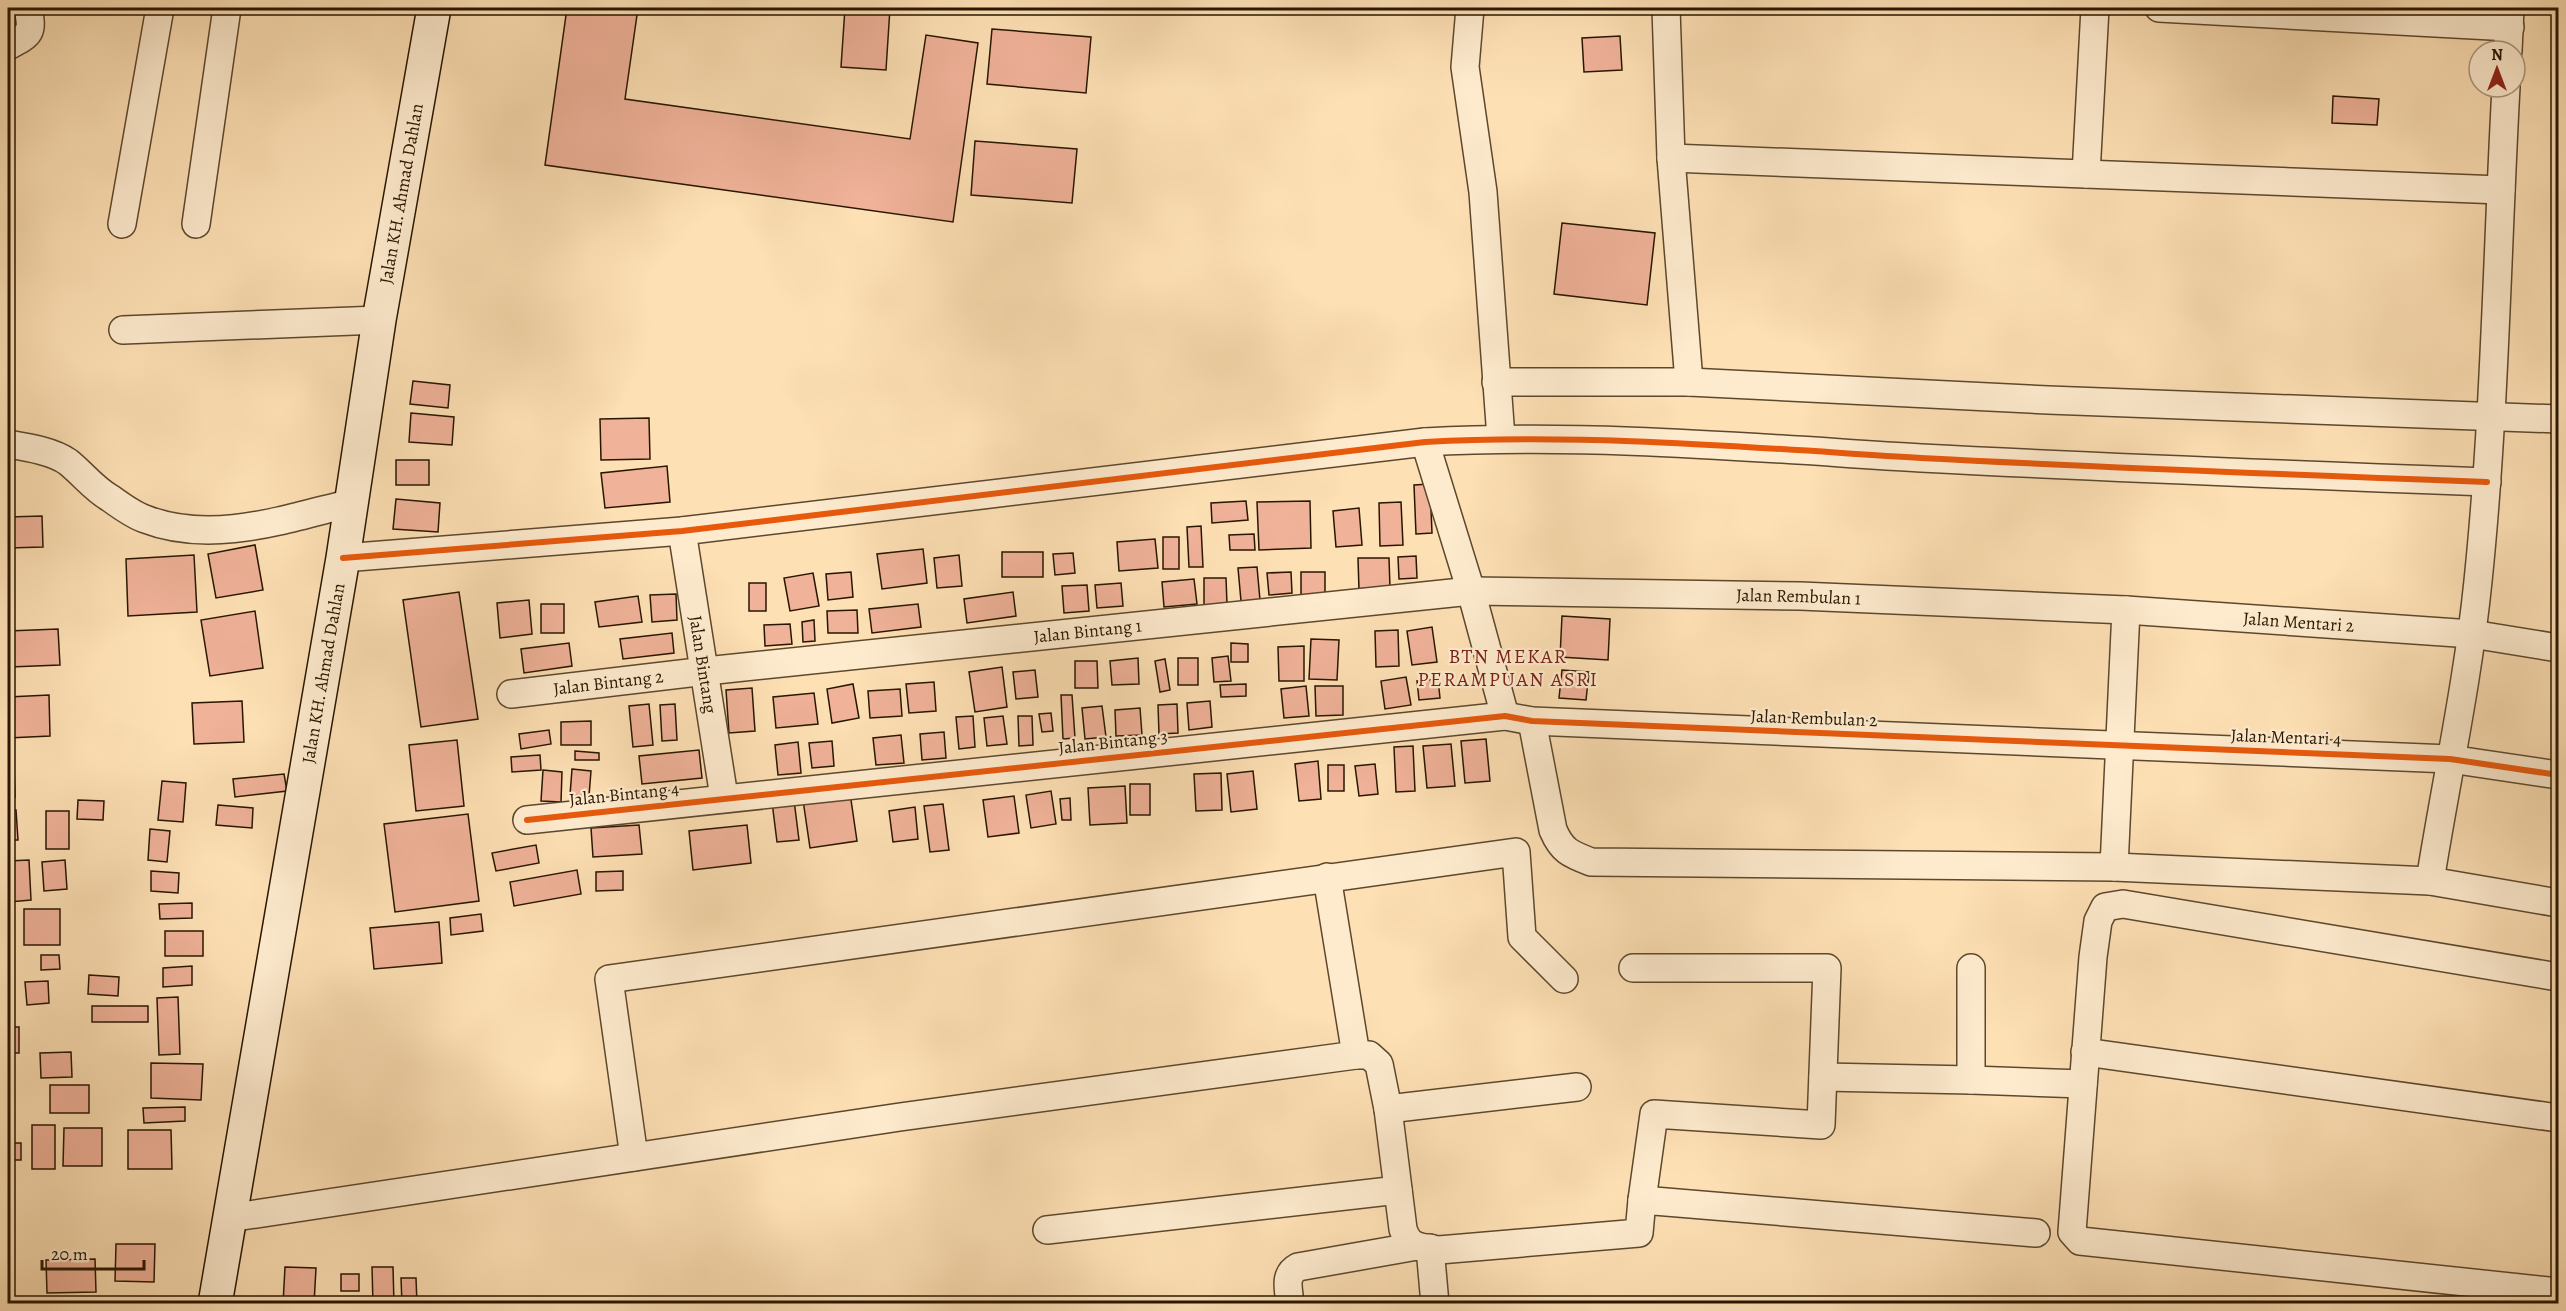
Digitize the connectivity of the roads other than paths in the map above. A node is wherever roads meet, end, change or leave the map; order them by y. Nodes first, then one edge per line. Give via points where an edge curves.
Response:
1 (28, 8) edge
2 (160, 8) edge
3 (227, 8) edge
4 (435, 8) edge
5 (1470, 8) edge
6 (1666, 8) edge
7 (2095, 8) edge
8 (2159, 8) edge
9 (2509, 29) edge
10 (8, 46) edge
11 (2505, 99) edge
12 (1671, 158) junction
13 (2086, 174) junction
14 (2501, 190) junction
15 (122, 224) dead end
16 (196, 224) dead end
17 (379, 320) junction
18 (123, 330) dead end
19 (1496, 382) junction
20 (1689, 382) junction
21 (2489, 417) junction
22 (2559, 420) edge
23 (8, 437) edge
24 (1502, 438) junction
25 (1425, 442) junction
26 (2487, 482) junction
27 (351, 503) junction
28 (682, 531) junction
29 (343, 558) junction
30 (1471, 591) junction
31 (2126, 610) junction
32 (2472, 634) junction
33 (2559, 648) edge
34 (706, 671) junction
35 (511, 694) dead end
36 (1505, 716) junction
37 (1532, 721) junction
38 (2122, 746) junction
39 (2450, 759) junction
40 (2559, 775) edge
41 (724, 797) junction
42 (527, 820) dead end
43 (2114, 867) junction
44 (1327, 877) junction
45 (2430, 881) junction
46 (2559, 903) edge
47 (1633, 968) dead end
48 (1971, 968) dead end
49 (2559, 977) edge
50 (1564, 979) dead end
51 (2085, 1052) junction
52 (1356, 1055) junction
53 (1823, 1077) junction
54 (1971, 1080) junction
55 (2083, 1084) junction
56 (1577, 1087) dead end
57 (1388, 1109) junction
58 (2559, 1118) edge
59 (634, 1157) junction
60 (1398, 1190) junction
61 (1642, 1200) junction
62 (229, 1218) junction
63 (1047, 1230) dead end
64 (2036, 1233) dead end
65 (1423, 1247) junction
66 (2559, 1292) edge
67 (215, 1304) edge
68 (1290, 1304) edge
69 (1435, 1304) edge

1 - 10 street via 32,27 25,38
2 - 15 street
3 - 16 street
4 - 17 street, Jalan KH. Ahmad Dahlan
5 - 19 street via 1465,67 1482,192
6 - 12 street
7 - 13 street
8 - 9 street
11 - 14 street
12 - 13 street
12 - 20 street
13 - 14 street
14 - 21 street
17 - 18 street
17 - 27 street, Jalan KH. Ahmad Dahlan
19 - 20 street
19 - 24 street
20 - 21 street
21 - 22 street
21 - 26 street
23 - 27 street via 67,461 104,495 142,518 166,526 206,532 282,520
24 - 25 street
24 - 26 street via 2095,468
25 - 28 street
25 - 30 street
26 - 32 street
27 - 29 street, Jalan KH. Ahmad Dahlan
28 - 29 street
28 - 34 street, Jalan Bintang
29 - 62 street, Jalan KH. Ahmad Dahlan
30 - 31 street, Jalan Rembulan 1 via 1800,596
30 - 34 street, Jalan Bintang 1
30 - 36 street
31 - 32 street, Jalan Mentari 2
31 - 38 street
32 - 33 street, Jalan Mentari 2
32 - 39 street
34 - 35 street, Jalan Bintang 2
34 - 41 street, Jalan Bintang
36 - 37 street, Jalan Rembulan 2
36 - 41 street, Jalan Bintang 3
37 - 38 street, Jalan Rembulan 2
37 - 43 street via 1553,830 1559,844 1591,862
38 - 39 street, Jalan Mentari 4
38 - 43 street
39 - 40 street, Jalan Mentari 4
39 - 45 street
41 - 42 street, Jalan Bintang 4
43 - 45 street
44 - 50 street via 1516,852 1522,937
44 - 52 street
44 - 59 street via 609,979
45 - 46 street
47 - 53 street via 1827,968
48 - 54 street
49 - 51 street via 2123,904 2105,907 2098,921
51 - 55 street
51 - 58 street
52 - 57 street via 1369,1055 1379,1064
52 - 59 street
53 - 54 street
53 - 61 street via 1821,1125 1654,1114
54 - 55 street
55 - 66 street via 2072,1232 2080,1241
56 - 57 street
57 - 60 street
59 - 62 street
60 - 63 street
60 - 65 street via 1406,1239
61 - 64 street
61 - 65 street via 1639,1233 1439,1250
62 - 67 street, Jalan KH. Ahmad Dahlan
65 - 68 street via 1298,1267 1288,1278
65 - 69 street

